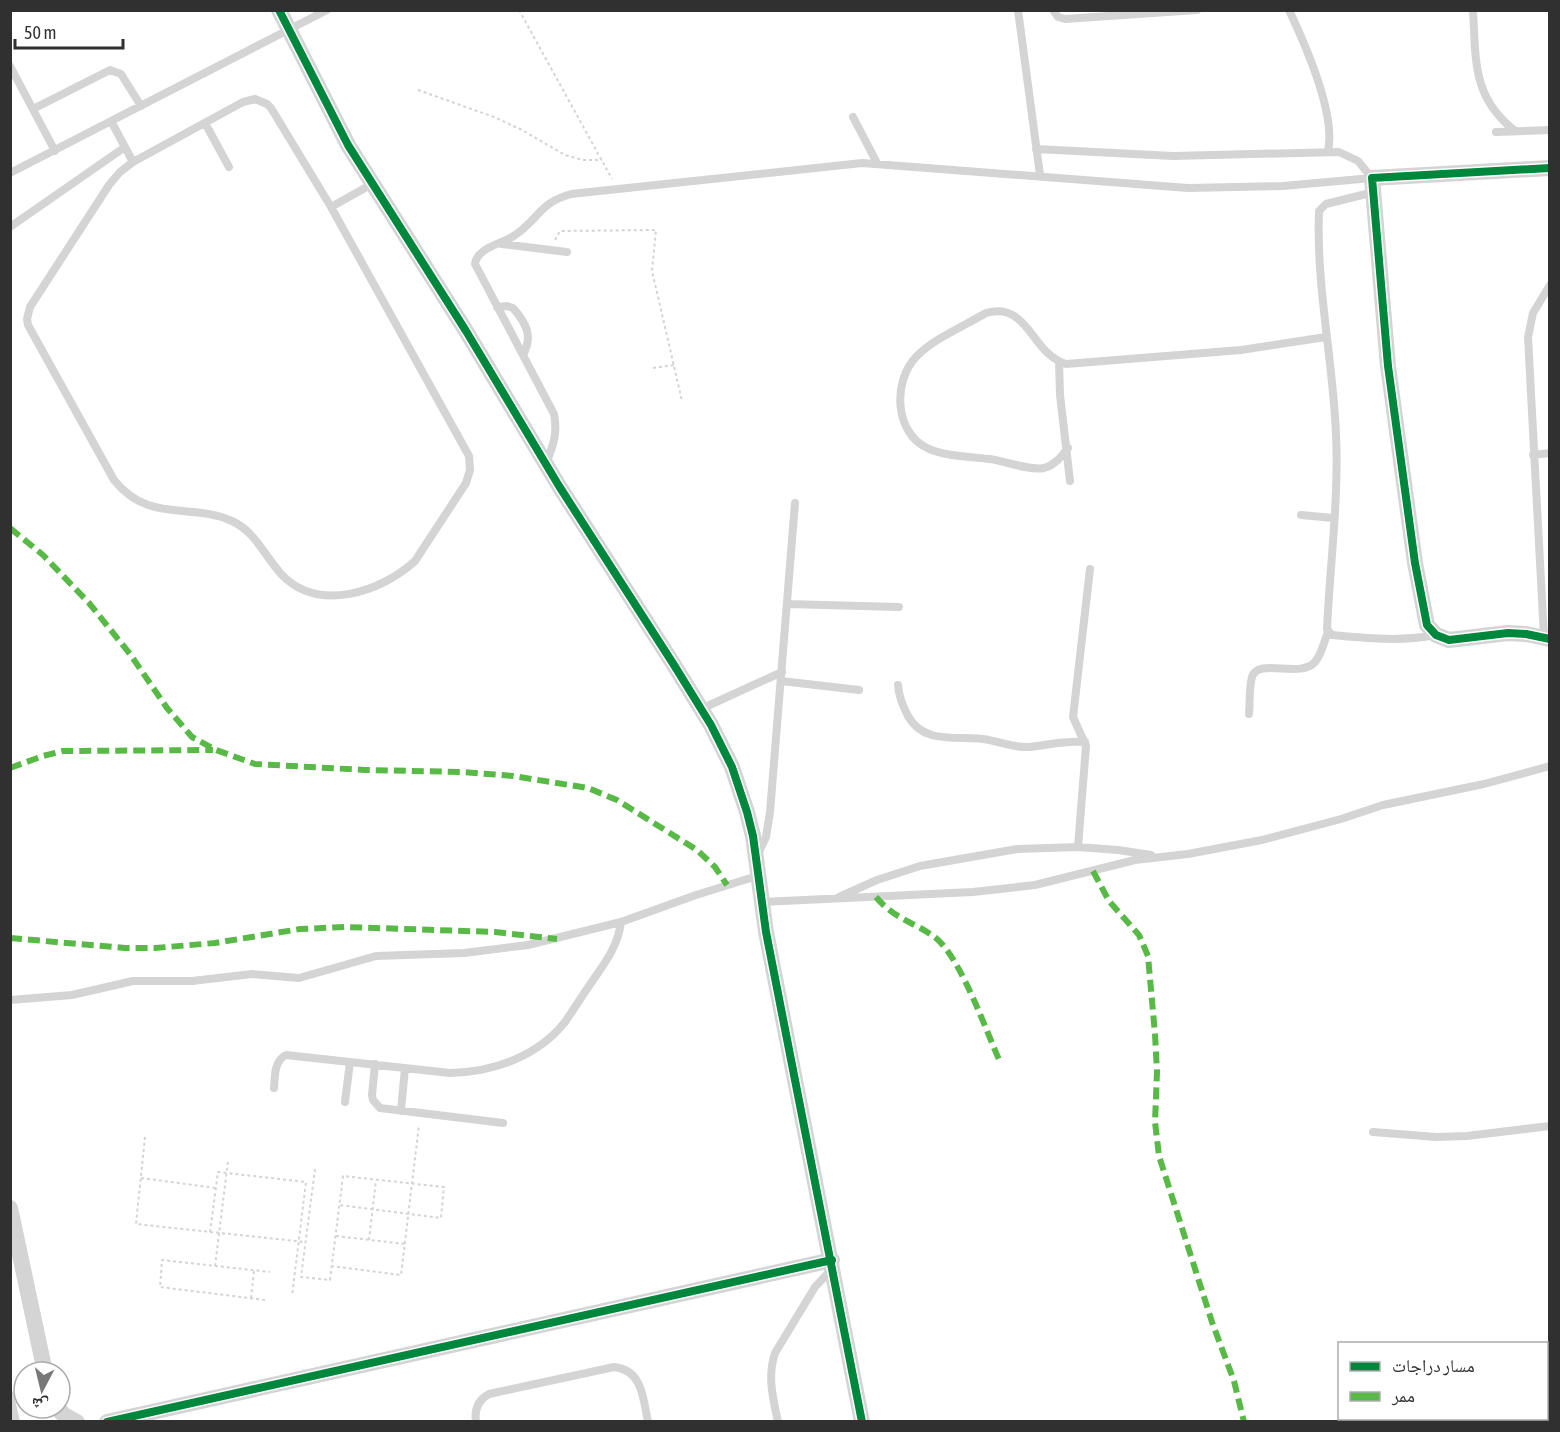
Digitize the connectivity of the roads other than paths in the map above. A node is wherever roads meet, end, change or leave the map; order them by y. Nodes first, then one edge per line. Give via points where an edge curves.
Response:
1 (279, 10) edge
2 (327, 10) edge
3 (1018, 10) edge
4 (1053, 10) edge
5 (1197, 10) edge
6 (1289, 10) edge
7 (1473, 10) edge
8 (289, 30) junction
9 (10, 66) edge
10 (141, 106) junction
11 (33, 109) junction
12 (853, 117) dead end
13 (111, 121) junction
14 (205, 123) junction
15 (1550, 130) edge
16 (1515, 131) junction
17 (1496, 132) dead end
18 (125, 147) junction
19 (1036, 149) junction
20 (55, 151) junction
21 (1328, 151) junction
22 (133, 162) junction
23 (877, 163) junction
24 (229, 167) dead end
25 (1550, 168) edge
26 (10, 173) edge
27 (1040, 175) junction
28 (372, 184) junction
29 (1373, 185) junction
30 (331, 207) junction
31 (10, 227) edge
32 (499, 244) junction
33 (567, 252) dead end
34 (1550, 285) edge
35 (497, 307) junction
36 (1326, 337) junction
37 (523, 356) junction
38 (1059, 362) junction
39 (1068, 448) junction
40 (1550, 453) edge
41 (1533, 454) junction
42 (546, 464) junction
43 (1070, 482) dead end
44 (795, 503) dead end
45 (1301, 515) dead end
46 (1333, 518) junction
47 (1090, 569) dead end
48 (787, 604) junction
49 (899, 607) dead end
50 (1328, 632) junction
51 (1436, 635) junction
52 (1547, 638) edge
53 (781, 676) junction
54 (898, 685) dead end
55 (859, 690) dead end
56 (701, 709) junction
57 (1249, 714) dead end
58 (1085, 742) junction
59 (1550, 766) edge
60 (1078, 847) junction
61 (1158, 856) junction
62 (756, 868) junction
63 (835, 898) junction
64 (760, 902) junction
65 (621, 922) junction
66 (10, 1000) edge
67 (350, 1062) junction
68 (375, 1064) junction
69 (405, 1068) junction
70 (274, 1088) dead end
71 (345, 1102) dead end
72 (401, 1112) junction
73 (503, 1123) dead end
74 (1550, 1126) edge
75 (1373, 1132) dead end
76 (10, 1208) edge
77 (832, 1264) junction
78 (42, 1360) edge
79 (10, 1395) edge
80 (16, 1422) edge
81 (107, 1422) edge
82 (476, 1422) edge
83 (648, 1422) edge
84 (778, 1422) edge
85 (862, 1422) edge

1 - 8 street
2 - 8 lane
3 - 19 lane
4 - 5 lane via 1058,17 1065,18
6 - 21 lane via 1323,102 1329,131
7 - 16 lane via 1481,89 1499,117
8 - 10 lane
8 - 28 street via 327,107
9 - 11 lane
10 - 11 lane via 121,74 110,70
10 - 13 lane
11 - 20 lane
12 - 23 lane
13 - 18 lane
13 - 20 lane
14 - 22 lane
14 - 24 lane
14 - 30 lane via 249,100 267,104
15 - 16 lane
16 - 17 lane
18 - 22 lane
18 - 31 lane
19 - 21 lane via 1173,156
19 - 27 lane
20 - 26 lane
21 - 29 lane via 1349,155 1366,168
22 - 30 lane via 109,185 30,307 27,319 31,331 114,480 128,495 156,508 232,521 253,537 290,583 314,593 340,595 384,583 415,561 466,483 470,463 467,450
23 - 27 lane
23 - 32 lane via 571,194 544,207 516,235
25 - 29 street
27 - 29 lane via 1188,188
28 - 30 lane
28 - 42 street
29 - 36 lane via 1326,204 1319,211
29 - 51 street via 1388,366 1414,554 1424,618
32 - 33 lane
32 - 35 lane via 481,252 474,264
34 - 41 lane via 1533,312 1528,338
35 - 37 lane
35 - 37 lane via 513,308 528,333 529,344
36 - 38 lane via 1199,354
36 - 46 lane via 1336,431
37 - 42 lane via 554,414 557,431
38 - 39 lane
38 - 39 lane via 1046,354 1021,320 993,311 916,357 905,372 901,405 907,429 929,450 1039,469 1052,465
39 - 43 lane
40 - 41 lane
41 - 52 lane
42 - 56 street
44 - 48 lane
45 - 46 lane
46 - 50 lane
47 - 58 lane via 1073,717
48 - 49 lane
48 - 53 lane
50 - 51 lane via 1396,639
50 - 57 lane via 1310,667 1262,668 1255,672
51 - 52 street via 1449,640 1508,633
53 - 55 lane
53 - 56 lane
53 - 62 lane via 768,825
54 - 58 lane via 900,700 912,723 929,735 1020,747
56 - 62 street via 740,789 753,836
58 - 60 lane
59 - 61 lane via 1383,805 1262,840
60 - 61 lane
60 - 63 lane via 1017,849 935,863 877,880
61 - 63 lane via 1014,888
62 - 64 street
62 - 65 lane
63 - 64 lane
64 - 77 street
65 - 66 lane via 496,950 376,956 299,978 252,974 192,981 133,981 72,995
65 - 69 lane via 615,948 563,1023 531,1051 513,1061 472,1072
67 - 68 lane
67 - 70 lane via 286,1055 277,1064
67 - 71 lane
68 - 69 lane
68 - 72 lane via 373,1100 380,1108
69 - 72 lane
72 - 73 lane
74 - 75 lane via 1467,1136
76 - 78 street
77 - 81 street
77 - 84 lane via 775,1353 771,1381
77 - 85 street
79 - 80 lane
82 - 83 lane via 478,1404 489,1394 614,1366 636,1378

